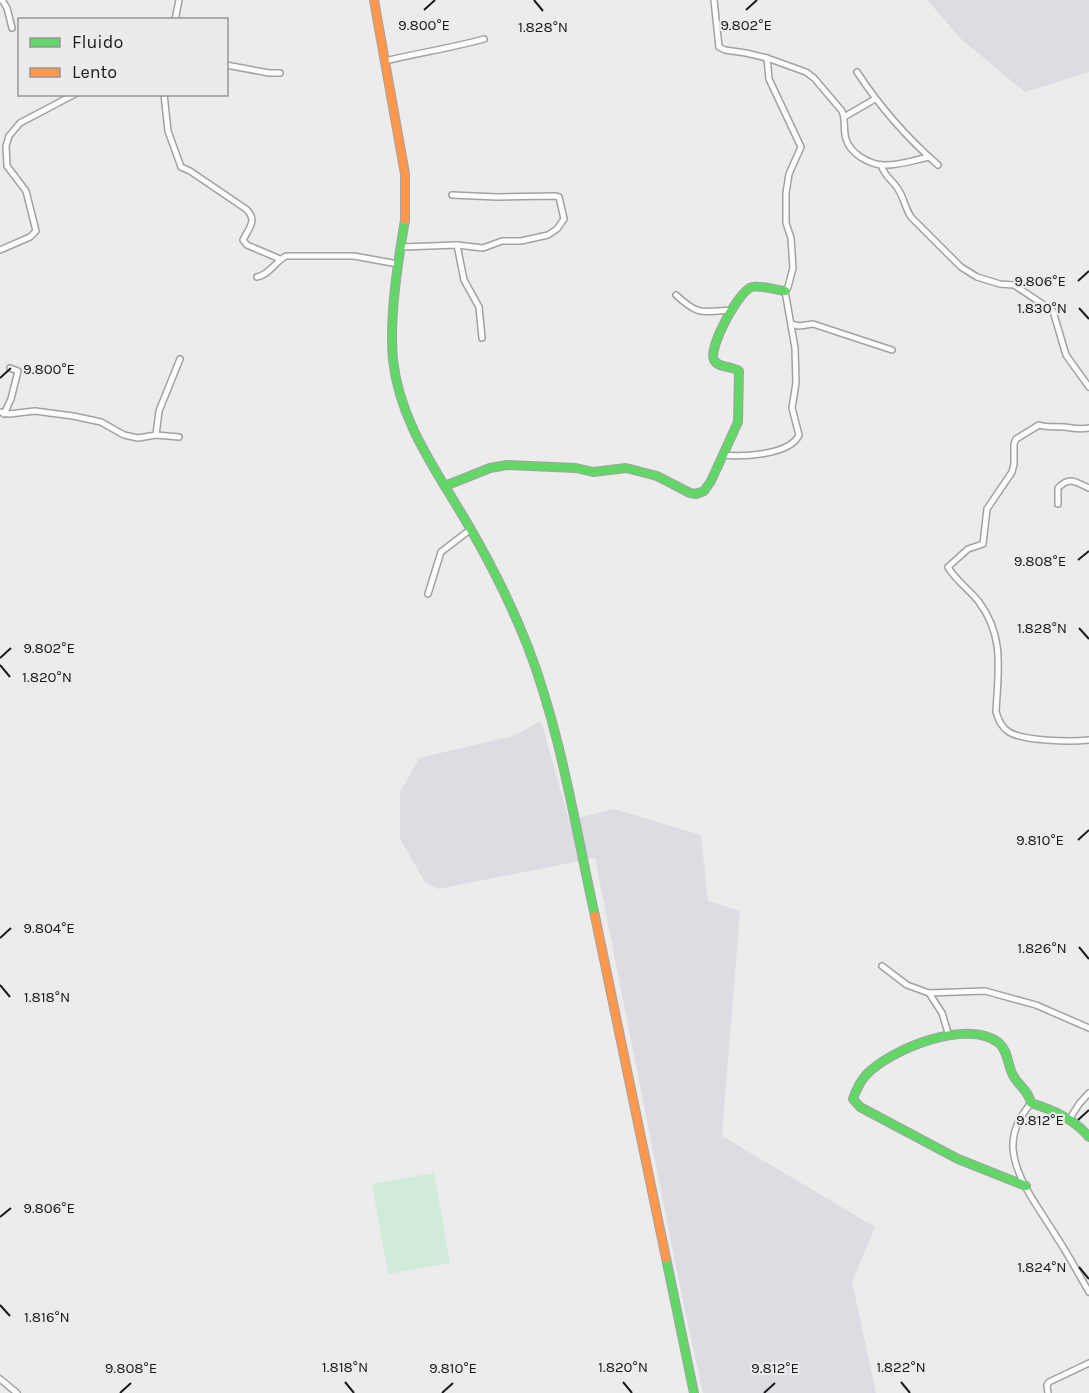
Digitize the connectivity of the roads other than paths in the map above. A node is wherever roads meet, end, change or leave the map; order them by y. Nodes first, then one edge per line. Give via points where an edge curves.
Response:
1 (2, 0) edge
2 (178, 0) edge
3 (374, 0) edge
4 (714, 0) edge
5 (175, 18) edge
6 (12, 28) dead end
7 (484, 39) dead end
8 (766, 58) junction
9 (385, 61) junction
10 (228, 66) edge
11 (857, 72) dead end
12 (280, 73) dead end
13 (71, 96) edge
14 (164, 96) edge
15 (875, 99) junction
16 (844, 117) junction
17 (6, 154) junction
18 (929, 157) junction
19 (0, 161) edge
20 (881, 165) junction
21 (938, 165) dead end
22 (452, 195) dead end
23 (457, 245) junction
24 (402, 247) junction
25 (0, 250) edge
26 (280, 259) junction
27 (398, 264) junction
28 (257, 277) dead end
29 (785, 291) junction
30 (676, 295) dead end
31 (733, 310) junction
32 (791, 324) junction
33 (482, 338) dead end
34 (892, 350) dead end
35 (180, 359) dead end
36 (10, 368) dead end
37 (1089, 387) edge
38 (2, 413) edge
39 (1089, 428) edge
40 (156, 435) junction
41 (178, 437) dead end
42 (723, 455) junction
43 (445, 486) junction
44 (1089, 488) edge
45 (1058, 504) dead end
46 (471, 529) junction
47 (428, 594) dead end
48 (1089, 740) edge
49 (882, 966) dead end
50 (929, 993) junction
51 (1089, 1028) edge
52 (949, 1036) junction
53 (1089, 1093) edge
54 (1031, 1103) junction
55 (1069, 1120) junction
56 (1089, 1137) edge
57 (1026, 1186) junction
58 (1089, 1292) edge
59 (1089, 1363) edge
60 (0, 1379) edge
61 (16, 1393) edge
62 (694, 1393) edge
63 (1048, 1393) edge

1 - 6 street
2 - 5 street
3 - 9 main road
4 - 8 street via 719,47
7 - 9 street
8 - 16 street via 811,75
8 - 29 street via 770,79 801,147 789,174 786,193 793,268
9 - 24 main road via 405,174
10 - 12 street
11 - 15 street
13 - 17 street via 15,128 9,136
14 - 26 street via 168,131 181,167 246,208 253,222 243,240
15 - 16 street
15 - 18 street
16 - 20 street via 846,138 856,154
17 - 19 street
17 - 25 street via 7,166 26,191 36,231
18 - 20 street
18 - 21 street
20 - 37 street via 911,217 961,267 977,277 1014,285 1053,311 1066,355
22 - 23 street via 555,196 559,197 564,219 548,235 510,240 483,249
23 - 24 street
23 - 33 street via 464,280 479,307
24 - 27 main road
26 - 27 street via 354,256
26 - 28 street
27 - 43 main road via 392,341 399,392 410,424
29 - 31 main road via 752,287
29 - 32 street
30 - 31 street via 699,311
31 - 42 main road via 716,338 713,358 719,365 740,371 738,422
32 - 34 street via 813,324
32 - 42 street via 796,383 792,408 799,435 796,441 784,449 750,456
35 - 40 street via 159,411
36 - 38 street via 18,370 11,399
38 - 40 street via 31,411 73,416 101,422 124,435
39 - 48 street via 1039,425 1016,439 1012,472 987,509 983,544 968,549 948,567 980,603 999,643 996,712 1008,732 1051,740
40 - 41 street
42 - 43 main road via 711,481 696,494 657,476 626,468 593,472 507,465
43 - 46 main road
44 - 45 street via 1070,480 1064,482 1058,488
46 - 47 street via 441,552
46 - 62 main road via 528,648 554,728
49 - 50 street via 907,985
50 - 51 street via 985,991 1036,1005
50 - 52 street via 942,1013
52 - 54 main road via 982,1036 999,1042 1006,1051 1012,1075 1029,1091
52 - 57 main road via 928,1039 874,1067 857,1088 853,1100 958,1159
53 - 55 street
54 - 55 main road
54 - 57 street via 1019,1118 1013,1148
55 - 56 main road
57 - 58 street
59 - 63 street via 1049,1382
60 - 61 street

